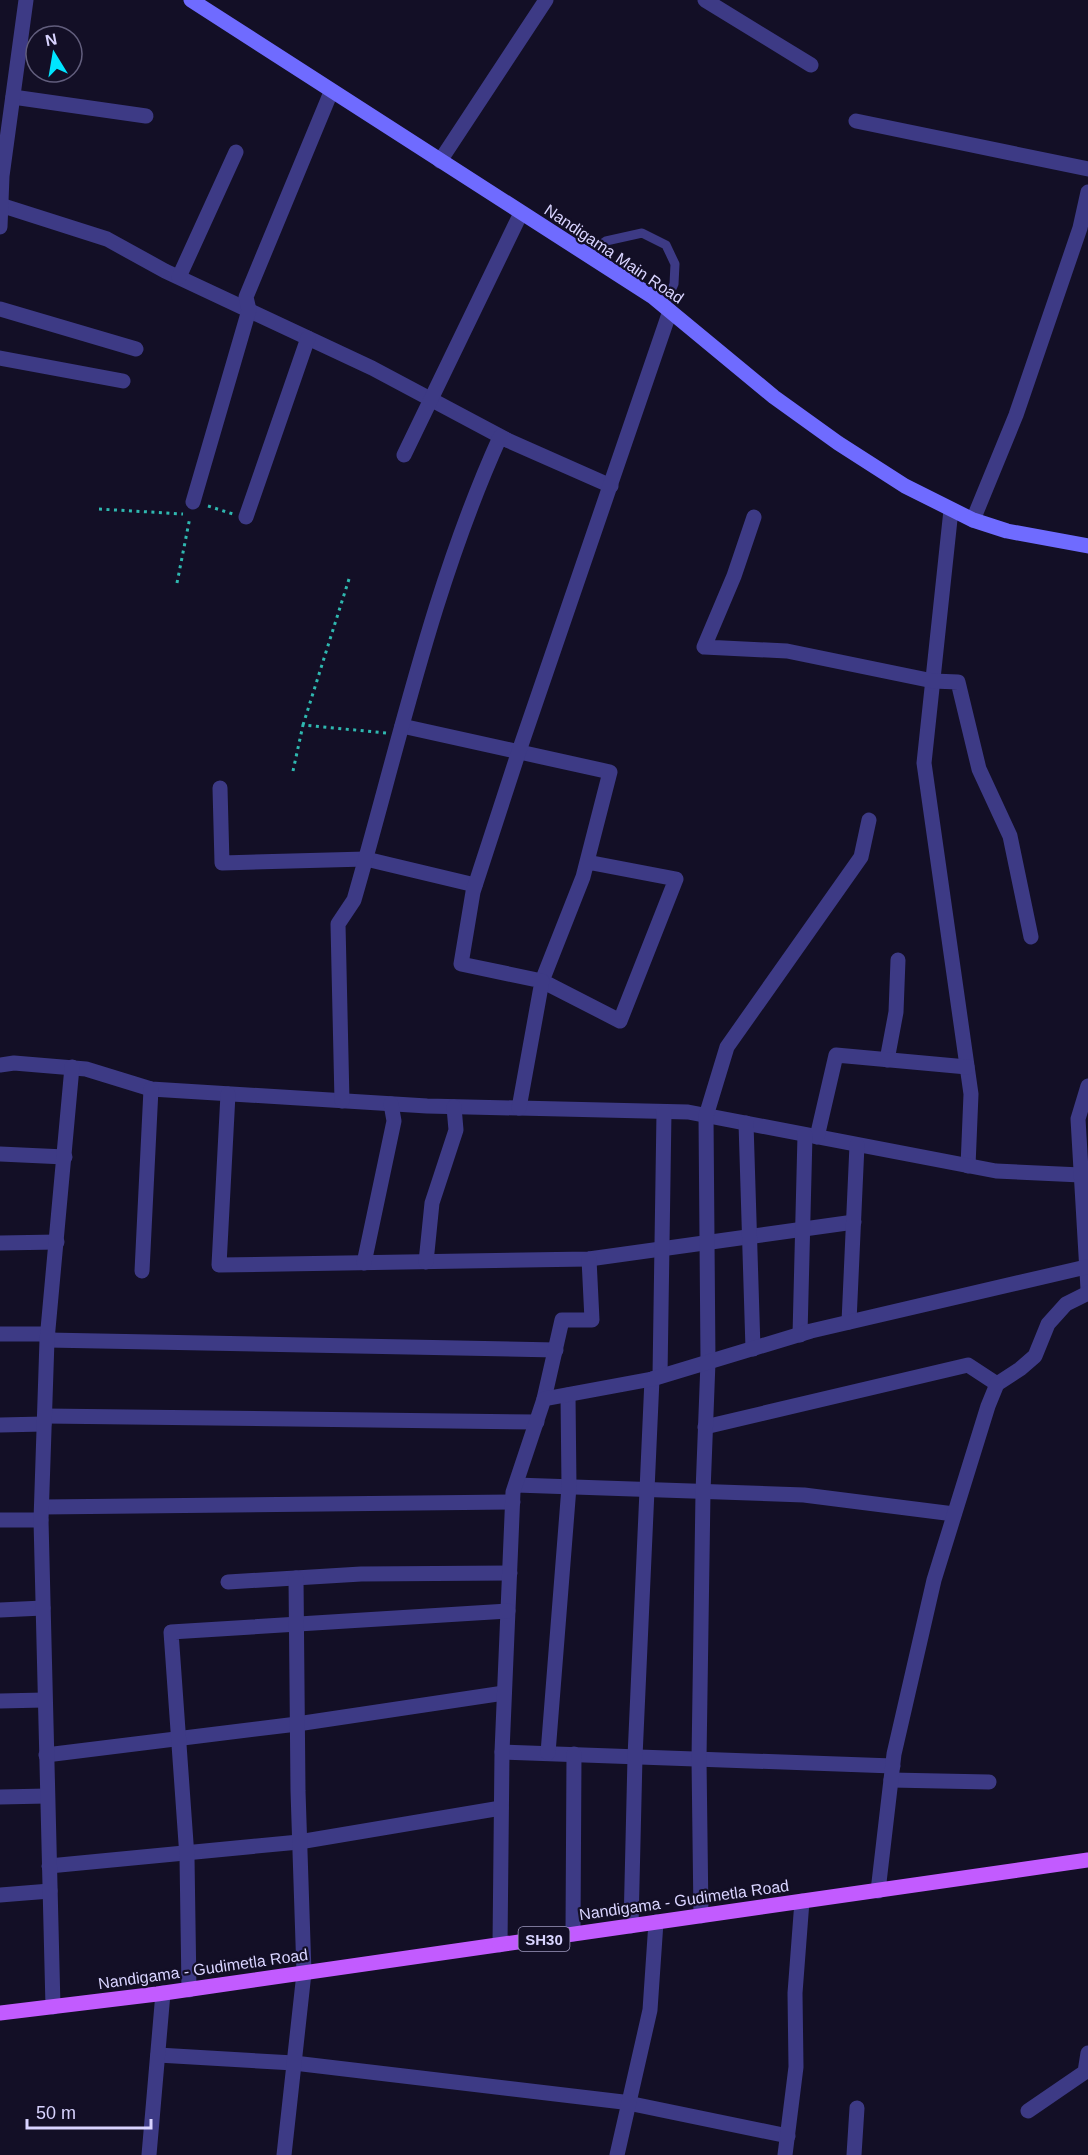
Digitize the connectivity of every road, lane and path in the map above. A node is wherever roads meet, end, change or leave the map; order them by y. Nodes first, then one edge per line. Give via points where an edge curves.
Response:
1 (26, 0) edge
2 (191, 0) edge
3 (546, 0) edge
4 (705, 0) edge
5 (723, 4) edge
6 (811, 65) dead end
7 (331, 92) junction
8 (13, 97) junction
9 (146, 116) dead end
10 (856, 121) dead end
11 (236, 152) dead end
12 (440, 161) junction
13 (1088, 169) edge
14 (1088, 192) edge
15 (0, 205) edge
16 (521, 213) junction
17 (0, 227) edge
18 (586, 255) junction
19 (178, 277) junction
20 (667, 308) junction
21 (0, 309) edge
22 (249, 310) junction
23 (308, 338) junction
24 (136, 349) dead end
25 (0, 358) edge
26 (123, 381) dead end
27 (430, 399) junction
28 (507, 440) junction
29 (404, 455) dead end
30 (611, 486) junction
31 (99, 509) dead end
32 (192, 509) junction
33 (951, 510) junction
34 (246, 517) joint
35 (754, 517) dead end
36 (973, 520) junction
37 (1088, 546) edge
38 (349, 579) dead end
39 (177, 583) dead end
40 (933, 681) junction
41 (303, 725) junction
42 (401, 730) junction
43 (519, 751) junction
44 (293, 771) dead end
45 (220, 788) dead end
46 (869, 820) dead end
47 (366, 859) junction
48 (587, 862) junction
49 (475, 885) junction
50 (1031, 937) dead end
51 (898, 960) dead end
52 (542, 981) junction
53 (887, 1060) junction
54 (0, 1065) edge
55 (72, 1067) junction
56 (967, 1067) junction
57 (1088, 1086) edge
58 (151, 1089) junction
59 (228, 1094) junction
60 (342, 1101) junction
61 (391, 1104) junction
62 (454, 1107) junction
63 (519, 1108) junction
64 (664, 1112) junction
65 (706, 1116) junction
66 (746, 1123) junction
67 (811, 1136) junction
68 (857, 1145) junction
69 (0, 1154) edge
70 (64, 1157) junction
71 (968, 1166) junction
72 (1081, 1174) junction
73 (1085, 1205) edge
74 (854, 1222) junction
75 (803, 1230) junction
76 (749, 1237) junction
77 (57, 1242) junction
78 (0, 1243) edge
79 (707, 1243) junction
80 (662, 1249) junction
81 (589, 1259) junction
82 (426, 1262) junction
83 (364, 1263) junction
84 (1086, 1267) junction
85 (142, 1271) dead end
86 (1088, 1291) edge
87 (849, 1322) junction
88 (0, 1334) edge
89 (800, 1335) junction
90 (47, 1337) junction
91 (753, 1349) junction
92 (555, 1350) junction
93 (708, 1362) junction
94 (656, 1378) junction
95 (997, 1384) junction
96 (568, 1395) junction
97 (544, 1399) junction
98 (44, 1420) junction
99 (537, 1422) junction
100 (0, 1425) edge
101 (705, 1427) junction
102 (516, 1485) junction
103 (568, 1487) junction
104 (646, 1490) junction
105 (703, 1492) junction
106 (513, 1502) junction
107 (42, 1514) junction
108 (954, 1514) junction
109 (0, 1520) edge
110 (510, 1573) junction
111 (296, 1578) junction
112 (228, 1582) dead end
113 (43, 1608) junction
114 (0, 1610) edge
115 (508, 1611) junction
116 (296, 1624) junction
117 (504, 1693) junction
118 (44, 1700) junction
119 (0, 1701) edge
120 (297, 1724) junction
121 (178, 1739) junction
122 (502, 1752) junction
123 (548, 1753) junction
124 (574, 1754) junction
125 (46, 1755) junction
126 (634, 1757) junction
127 (699, 1759) junction
128 (892, 1773) junction
129 (989, 1782) dead end
130 (47, 1796) junction
131 (0, 1797) edge
132 (501, 1808) junction
133 (300, 1842) junction
134 (186, 1853) junction
135 (1088, 1860) edge
136 (49, 1866) junction
137 (50, 1891) junction
138 (878, 1891) junction
139 (0, 1895) edge
140 (802, 1901) junction
141 (701, 1916) junction
142 (656, 1922) junction
143 (631, 1926) junction
144 (573, 1934) junction
145 (500, 1945) junction
146 (304, 1973) junction
147 (189, 1990) junction
148 (163, 1993) junction
149 (53, 2007) junction
150 (0, 2013) edge
151 (158, 2055) junction
152 (1088, 2055) edge
153 (294, 2063) junction
154 (629, 2103) junction
155 (857, 2108) dead end
156 (1028, 2111) dead end
157 (788, 2136) junction
158 (149, 2155) edge
159 (284, 2155) edge
160 (617, 2155) edge
161 (785, 2155) edge
162 (854, 2155) edge

1 - 8 street
2 - 7 street, Nandigama Main Road
3 - 12 street
4 - 5 street
5 - 6 street
7 - 12 street, Nandigama Main Road
7 - 22 street via 246,297
8 - 9 street
8 - 15 street
10 - 13 street
11 - 19 street
12 - 16 street, Nandigama Main Road
14 - 36 street via 1080,228 1016,415
15 - 17 street
15 - 19 street via 107,239
16 - 18 street, Nandigama Main Road
16 - 27 street
18 - 20 street, Nandigama Main Road
18 - 20 lane via 606,241 642,233 666,245 675,264
19 - 22 street
20 - 30 street
20 - 33 street, Nandigama Main Road via 774,397 838,443
21 - 24 street
22 - 23 street
22 - 32 street
23 - 27 street
23 - 34 street
25 - 26 street
27 - 28 street
27 - 29 street
28 - 30 street
28 - 42 street via 500,437 482,476 421,652
30 - 43 street
31 - 32 path
32 - 34 path
32 - 39 path
33 - 36 street, Nandigama Main Road
33 - 40 street
35 - 40 street via 704,647 787,651
36 - 37 street, Nandigama Main Road via 1007,531
38 - 41 path
40 - 50 street via 958,682 979,769 1010,836
40 - 56 street via 924,763
41 - 42 path
41 - 44 path
42 - 43 street
42 - 47 street
43 - 48 street via 610,772
43 - 49 street
45 - 47 street via 222,863
46 - 65 street via 861,857 727,1047
47 - 49 street
47 - 60 street via 354,900 338,924
48 - 52 street
48 - 52 street via 676,879 620,1022
49 - 52 street via 461,964
51 - 53 street via 896,1012
52 - 63 street
53 - 56 street
53 - 67 street via 836,1055
54 - 55 street
55 - 58 street
55 - 70 street
56 - 71 street via 971,1094
57 - 72 street via 1078,1119
58 - 59 street
58 - 85 street
59 - 60 street
59 - 83 street via 219,1265
60 - 61 street
61 - 62 street
61 - 83 street via 394,1121
62 - 63 street
62 - 82 street via 456,1130 432,1203
63 - 64 street
64 - 65 street
64 - 80 street
65 - 66 street
65 - 79 street
66 - 67 street
66 - 76 street
67 - 68 street
67 - 75 street
68 - 71 street
68 - 74 street
69 - 70 street
70 - 77 street
71 - 72 street via 996,1171
72 - 73 street
73 - 84 street
74 - 75 street
74 - 87 street
75 - 76 street
75 - 89 street
76 - 79 street
76 - 91 street
77 - 78 street
77 - 90 street
79 - 80 street
79 - 93 street
80 - 81 street
80 - 94 street
81 - 82 street
81 - 92 street via 592,1320 562,1320
82 - 83 street
84 - 86 street
84 - 87 street
86 - 95 street via 1066,1304 1048,1324 1035,1356
87 - 89 street
88 - 90 street
89 - 91 street
90 - 92 street
90 - 98 street
91 - 93 street
92 - 97 street
93 - 94 street
93 - 101 street
94 - 96 street
94 - 104 street
95 - 101 street via 968,1365
95 - 108 street
96 - 97 street
96 - 103 street
97 - 99 street
98 - 99 street
98 - 100 street
98 - 107 street
99 - 102 street
101 - 105 street
102 - 103 street
102 - 106 street
103 - 104 street
103 - 123 street
104 - 105 street
104 - 126 street
105 - 108 street via 804,1495
105 - 127 street
106 - 107 street
106 - 110 street
107 - 109 street
107 - 113 street
108 - 128 street via 934,1580
110 - 111 street
110 - 115 street
111 - 112 street
111 - 116 street
113 - 114 street
113 - 118 street
115 - 116 street
115 - 117 street
116 - 120 street
116 - 121 street via 171,1632
117 - 120 street
117 - 122 street
118 - 119 street
118 - 125 street
120 - 121 street
120 - 133 street
121 - 125 street
121 - 134 street
122 - 123 street
122 - 132 street
123 - 124 street
124 - 126 street
124 - 144 street
125 - 130 street
126 - 127 street
126 - 143 street
127 - 128 street
127 - 141 street
128 - 129 street
128 - 138 street
130 - 131 street
130 - 136 street
132 - 133 street
132 - 145 street
133 - 134 street
133 - 146 street
134 - 136 street
134 - 147 street
135 - 138 main road, Nandigama - Gudimetla Road / SH30
136 - 137 street
137 - 139 street
137 - 149 street
138 - 140 main road, Nandigama - Gudimetla Road / SH30
140 - 141 main road, Nandigama - Gudimetla Road / SH30
140 - 157 street via 795,1993 796,2067
141 - 142 main road, Nandigama - Gudimetla Road / SH30
142 - 143 main road, Nandigama - Gudimetla Road / SH30
142 - 154 street via 650,2010
143 - 144 main road, Nandigama - Gudimetla Road / SH30
144 - 145 main road, Nandigama - Gudimetla Road / SH30
145 - 146 main road, Nandigama - Gudimetla Road / SH30
146 - 147 main road, Nandigama - Gudimetla Road / SH30
146 - 153 street
147 - 148 main road, Nandigama - Gudimetla Road / SH30
148 - 149 main road, Nandigama - Gudimetla Road / SH30
148 - 151 street
149 - 150 main road, Nandigama - Gudimetla Road / SH30
151 - 153 street
151 - 158 street
152 - 156 street via 1085,2072
153 - 154 street
153 - 159 street
154 - 157 street
154 - 160 street
155 - 162 street
157 - 161 street

